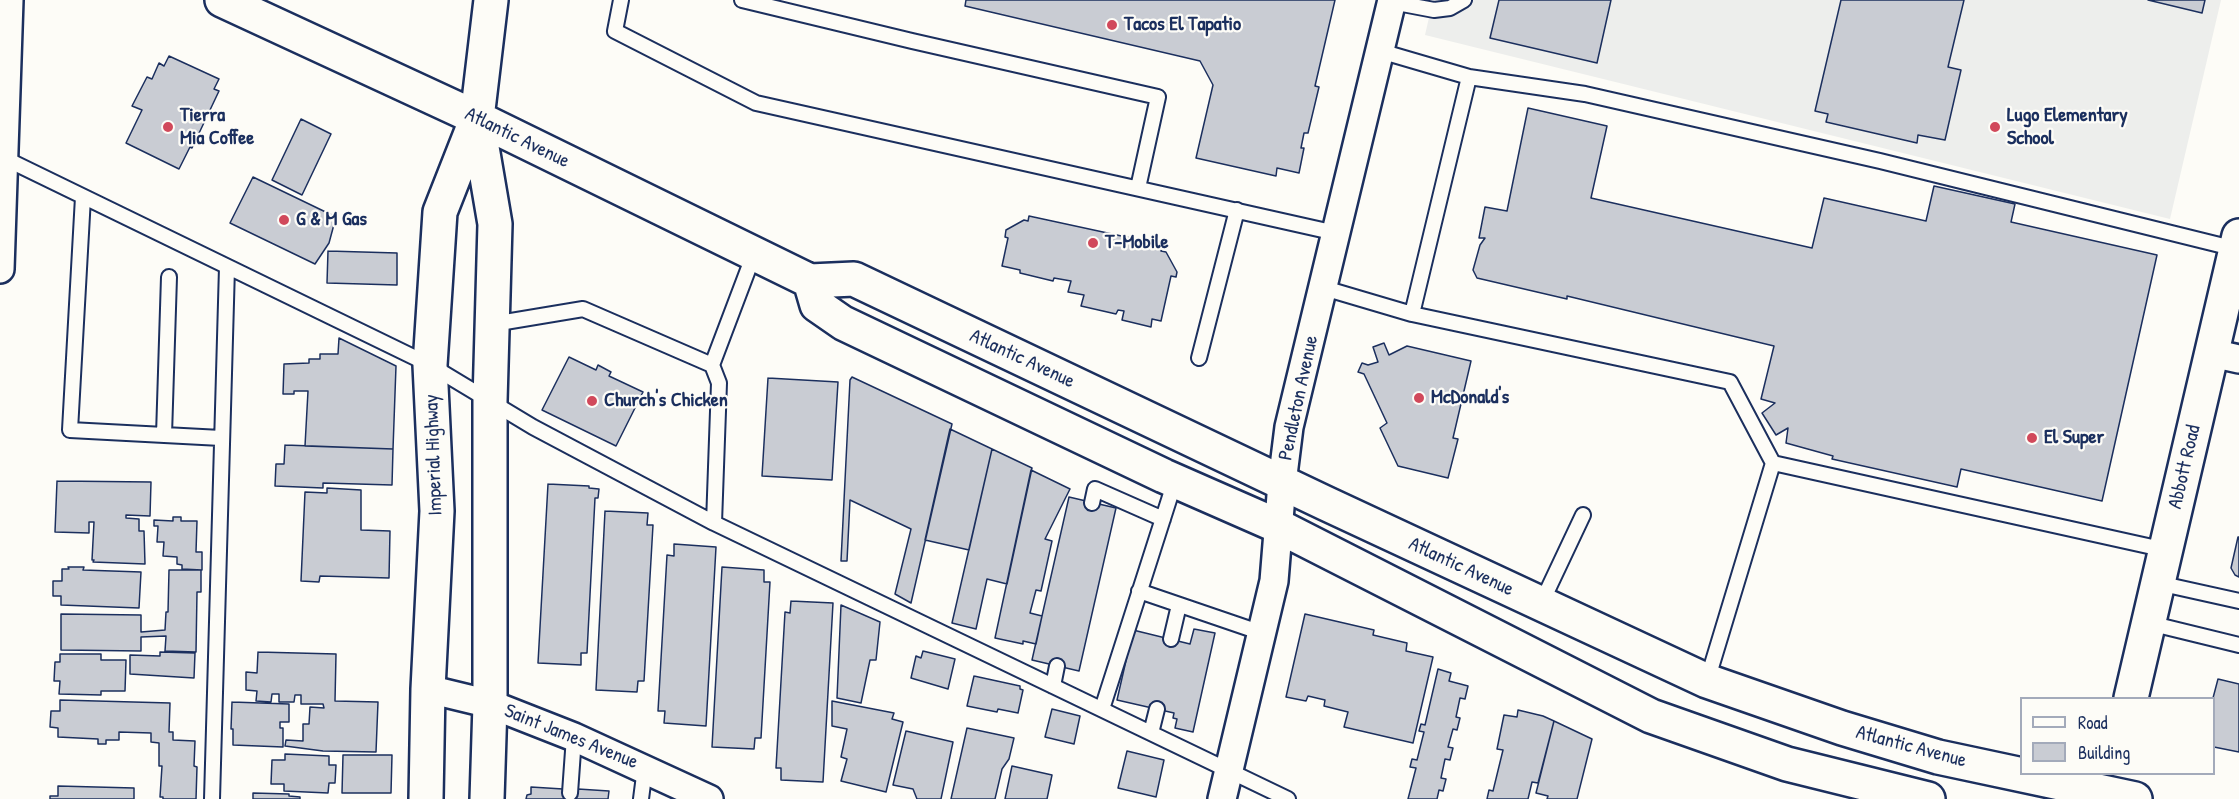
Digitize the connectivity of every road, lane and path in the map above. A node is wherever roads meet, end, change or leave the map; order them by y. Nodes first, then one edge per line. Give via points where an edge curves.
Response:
1 (9, 0) edge
2 (222, 0) edge
3 (491, 0) edge
4 (621, 0) edge
5 (742, 0) edge
6 (1464, 0) edge
7 (1392, 1) edge
8 (1380, 51) junction
9 (1469, 77) junction
10 (477, 118) junction
11 (2, 158) edge
12 (1138, 188) junction
13 (83, 197) junction
14 (1237, 210) junction
15 (1336, 233) junction
16 (2238, 243) edge
17 (754, 254) junction
18 (227, 267) junction
19 (0, 269) edge
20 (169, 277) dead end
21 (810, 281) junction
22 (1324, 288) junction
23 (1412, 314) junction
24 (492, 324) junction
25 (2225, 356) edge
26 (1199, 358) dead end
27 (430, 365) junction
28 (712, 365) junction
29 (490, 401) junction
30 (164, 435) junction
31 (221, 438) junction
32 (1773, 463) junction
33 (1175, 481) junction
34 (1282, 483) junction
35 (1092, 503) dead end
36 (1583, 515) dead end
37 (1163, 519) junction
38 (714, 523) junction
39 (1278, 526) junction
40 (2166, 550) junction
41 (2158, 583) junction
42 (1139, 591) junction
43 (2239, 601) edge
44 (1541, 604) junction
45 (1179, 605) junction
46 (2149, 623) junction
47 (1262, 633) junction
48 (1171, 639) dead end
49 (2239, 645) edge
50 (1057, 666) dead end
51 (1707, 681) junction
52 (1053, 686) junction
53 (428, 689) junction
54 (2131, 697) edge
55 (490, 704) junction
56 (1102, 709) junction
57 (1157, 709) dead end
58 (1151, 733) junction
59 (574, 737) junction
60 (1228, 770) junction
61 (2020, 773) edge
62 (2032, 775) edge
63 (659, 779) junction
64 (2116, 791) edge
65 (570, 793) dead end
66 (212, 799) edge
67 (426, 799) edge
68 (487, 799) edge
69 (641, 799) edge
70 (709, 799) edge
71 (1222, 799) edge
72 (1288, 799) edge
73 (1928, 799) edge

1 - 11 street
2 - 10 main road, Atlantic Avenue
3 - 10 main road, Imperial Highway
4 - 12 lane via 615,31 756,103
5 - 12 lane via 1158,97
6 - 7 lane via 1450,8 1434,10
7 - 8 street, Pendleton Avenue
8 - 9 lane
8 - 15 street, Pendleton Avenue
9 - 16 lane via 1585,94
9 - 23 lane
10 - 17 main road, Atlantic Avenue
10 - 24 main road, Imperial Highway via 495,224
10 - 27 main road, Imperial Highway via 440,212
11 - 13 lane
11 - 19 street
12 - 14 lane
13 - 18 lane
13 - 30 lane via 70,430
14 - 15 lane
14 - 26 lane
15 - 22 street, Pendleton Avenue
16 - 25 main road, Abbott Road
17 - 21 main road, Atlantic Avenue
17 - 28 lane
18 - 27 lane
18 - 31 lane
20 - 30 lane
21 - 33 main road via 816,305 843,322
21 - 34 main road, Atlantic Avenue via 854,279
22 - 23 lane
22 - 34 street, Pendleton Avenue via 1289,427
23 - 32 lane via 1730,382
24 - 28 lane via 583,309
24 - 29 main road, Imperial Highway
25 - 40 main road, Abbott Road
27 - 29 lane
27 - 53 main road, Imperial Highway via 437,511
28 - 38 lane via 719,383
29 - 38 lane
29 - 55 main road, Imperial Highway
30 - 31 lane
31 - 66 lane
32 - 40 lane
32 - 51 lane
33 - 37 lane
33 - 39 main road
34 - 39 street, Pendleton Avenue
34 - 44 main road, Atlantic Avenue
35 - 37 lane via 1095,489
36 - 44 lane
37 - 42 lane
38 - 52 lane
39 - 47 street, Pendleton Avenue via 1274,581
39 - 73 main road via 1651,716 1787,764
40 - 41 main road, Abbott Road
41 - 43 lane
41 - 46 main road, Abbott Road
42 - 45 lane
42 - 56 lane
44 - 51 main road, Atlantic Avenue
45 - 47 lane
45 - 48 lane
46 - 49 lane
46 - 54 main road, Abbott Road
47 - 60 street, Pendleton Avenue
50 - 52 lane
51 - 61 main road, Atlantic Avenue via 1938,757
52 - 56 lane
53 - 55 street, Saint James Avenue
53 - 67 main road, Imperial Highway
55 - 59 street, Saint James Avenue
55 - 68 main road, Imperial Highway
56 - 58 lane
57 - 58 lane
58 - 60 lane
59 - 63 street, Saint James Avenue
59 - 65 lane
60 - 71 street, Pendleton Avenue
60 - 72 lane
62 - 64 main road, Atlantic Avenue
63 - 69 lane
63 - 70 street, Saint James Avenue

